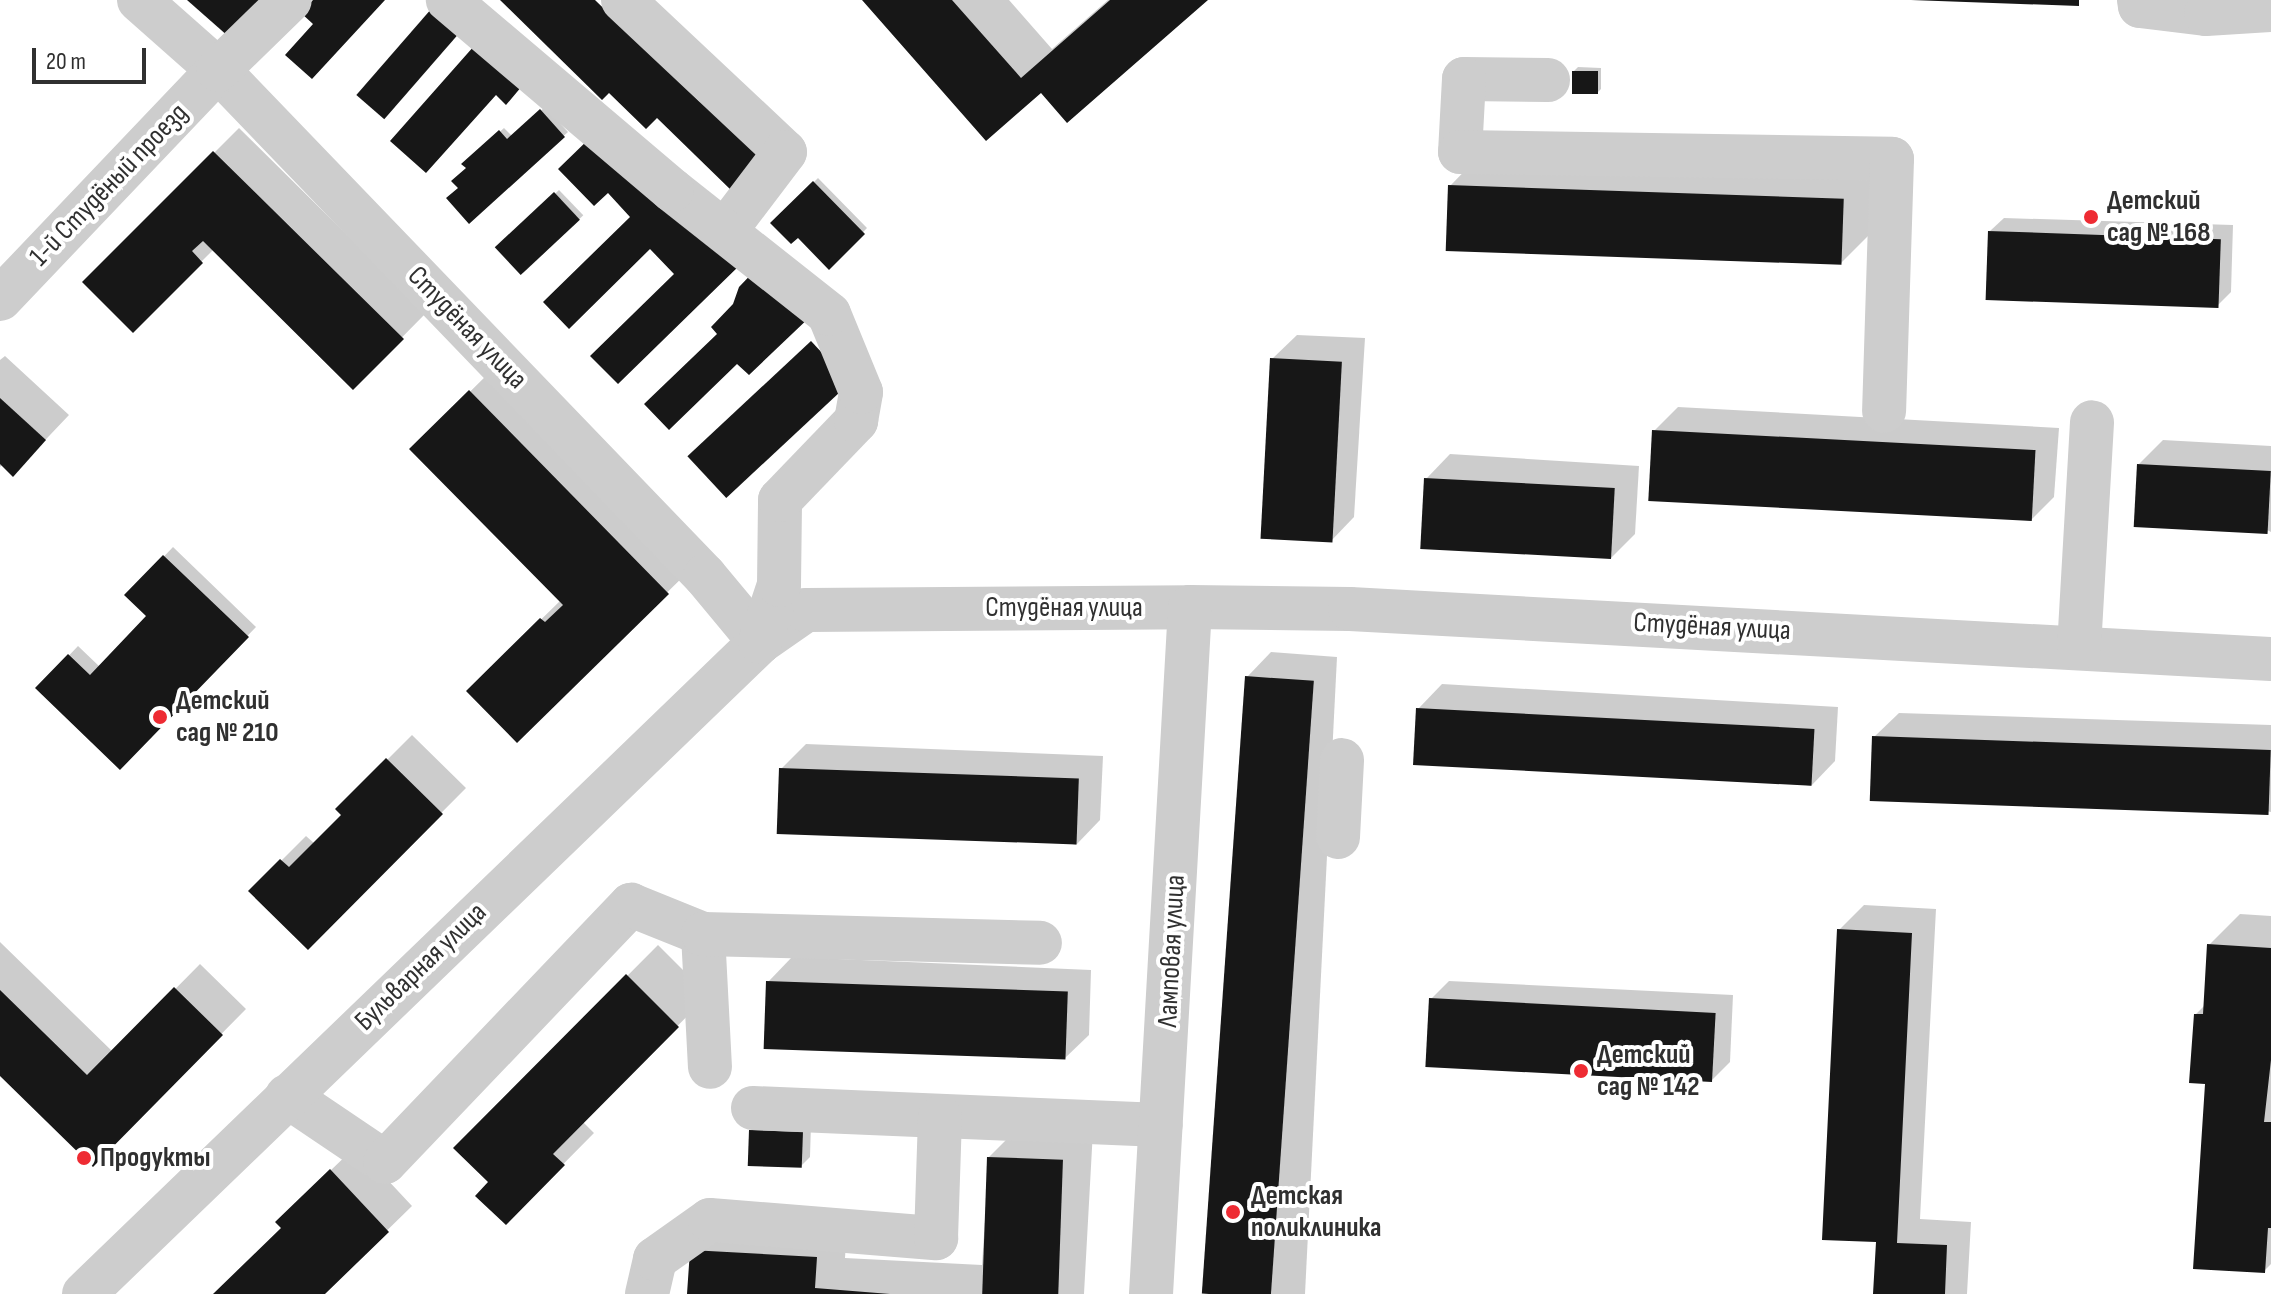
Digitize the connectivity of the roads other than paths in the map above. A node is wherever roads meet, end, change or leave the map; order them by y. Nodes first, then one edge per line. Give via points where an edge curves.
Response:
1 (139, 0) edge
2 (290, 0) edge
3 (448, 0) edge
4 (623, 0) edge
5 (2139, 0) edge
6 (2271, 10) edge
7 (218, 70) junction
8 (1548, 80) dead end
9 (725, 231) junction
10 (0, 299) edge
11 (1884, 411) dead end
12 (2092, 422) dead end
13 (1190, 607) junction
14 (760, 642) junction
15 (2079, 648) junction
16 (2271, 659) edge
17 (1342, 760) dead end
18 (1338, 837) dead end
19 (703, 934) junction
20 (1040, 943) dead end
21 (710, 1067) dead end
22 (287, 1096) junction
23 (753, 1108) dead end
24 (940, 1117) junction
25 (1161, 1125) junction
26 (84, 1294) edge
27 (647, 1294) edge
28 (1151, 1294) edge

1 - 7 street, Студёная улица
2 - 7 street, 1-й Студёный проезд
3 - 9 street
4 - 9 street via 785,152
5 - 6 street via 2140,6 2206,14
7 - 10 street, 1-й Студёный проезд
7 - 14 street, Студёная улица via 705,576
8 - 11 street via 1464,79 1460,152 1892,159
9 - 14 street via 829,314 861,392 856,421 780,500 779,585
12 - 15 street
13 - 14 street, Студёная улица via 806,610
13 - 15 street, Студёная улица via 1350,609
13 - 25 street, Ламповая улица
14 - 22 street, Бульварная улица
15 - 16 street, Студёная улица
17 - 18 street
19 - 20 street
19 - 21 street
19 - 22 street via 631,905 385,1162
22 - 26 street, Бульварная улица
23 - 24 street
24 - 25 street
24 - 27 street via 936,1238 710,1220 655,1259
25 - 28 street, Ламповая улица

